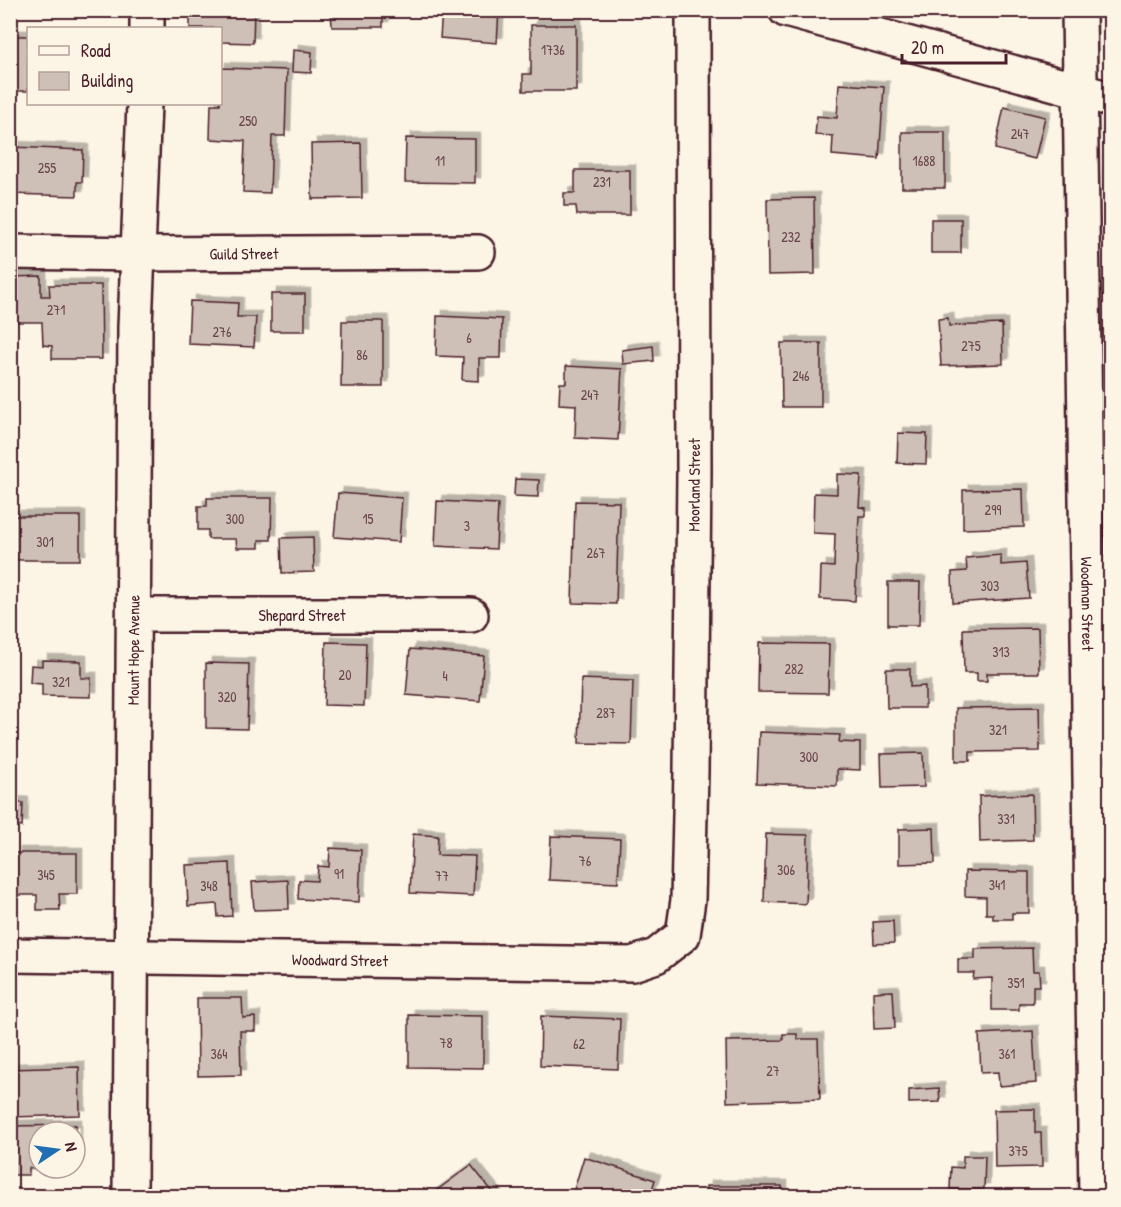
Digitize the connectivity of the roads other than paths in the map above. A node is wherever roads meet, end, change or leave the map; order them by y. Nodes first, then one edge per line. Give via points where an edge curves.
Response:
1 (147, 10) edge
2 (693, 10) edge
3 (786, 10) edge
4 (1079, 10) edge
5 (147, 27) edge
6 (1095, 95) edge
7 (144, 105) edge
8 (10, 252) edge
9 (477, 252) dead end
10 (138, 254) junction
11 (134, 615) junction
12 (471, 615) dead end
13 (1100, 796) edge
14 (666, 950) joint
15 (10, 955) edge
16 (132, 957) junction
17 (1102, 1051) edge
18 (130, 1197) edge
19 (1095, 1197) edge

1 - 5 street
2 - 14 street, Moorland Street via 694,449 688,900 683,935
3 - 6 street
4 - 6 street, Woodman Street
6 - 13 street, Woodman Street
7 - 10 street, Mount Hope Avenue
8 - 10 street, Guild Street
9 - 10 street, Guild Street
10 - 11 street, Mount Hope Avenue
11 - 12 street, Shepard Street
11 - 16 street, Mount Hope Avenue
13 - 17 street, Woodman Street
14 - 16 street, Woodward Street via 632,964
15 - 16 street, Woodward Street
16 - 18 street, Mount Hope Avenue
17 - 19 street, Woodman Street

